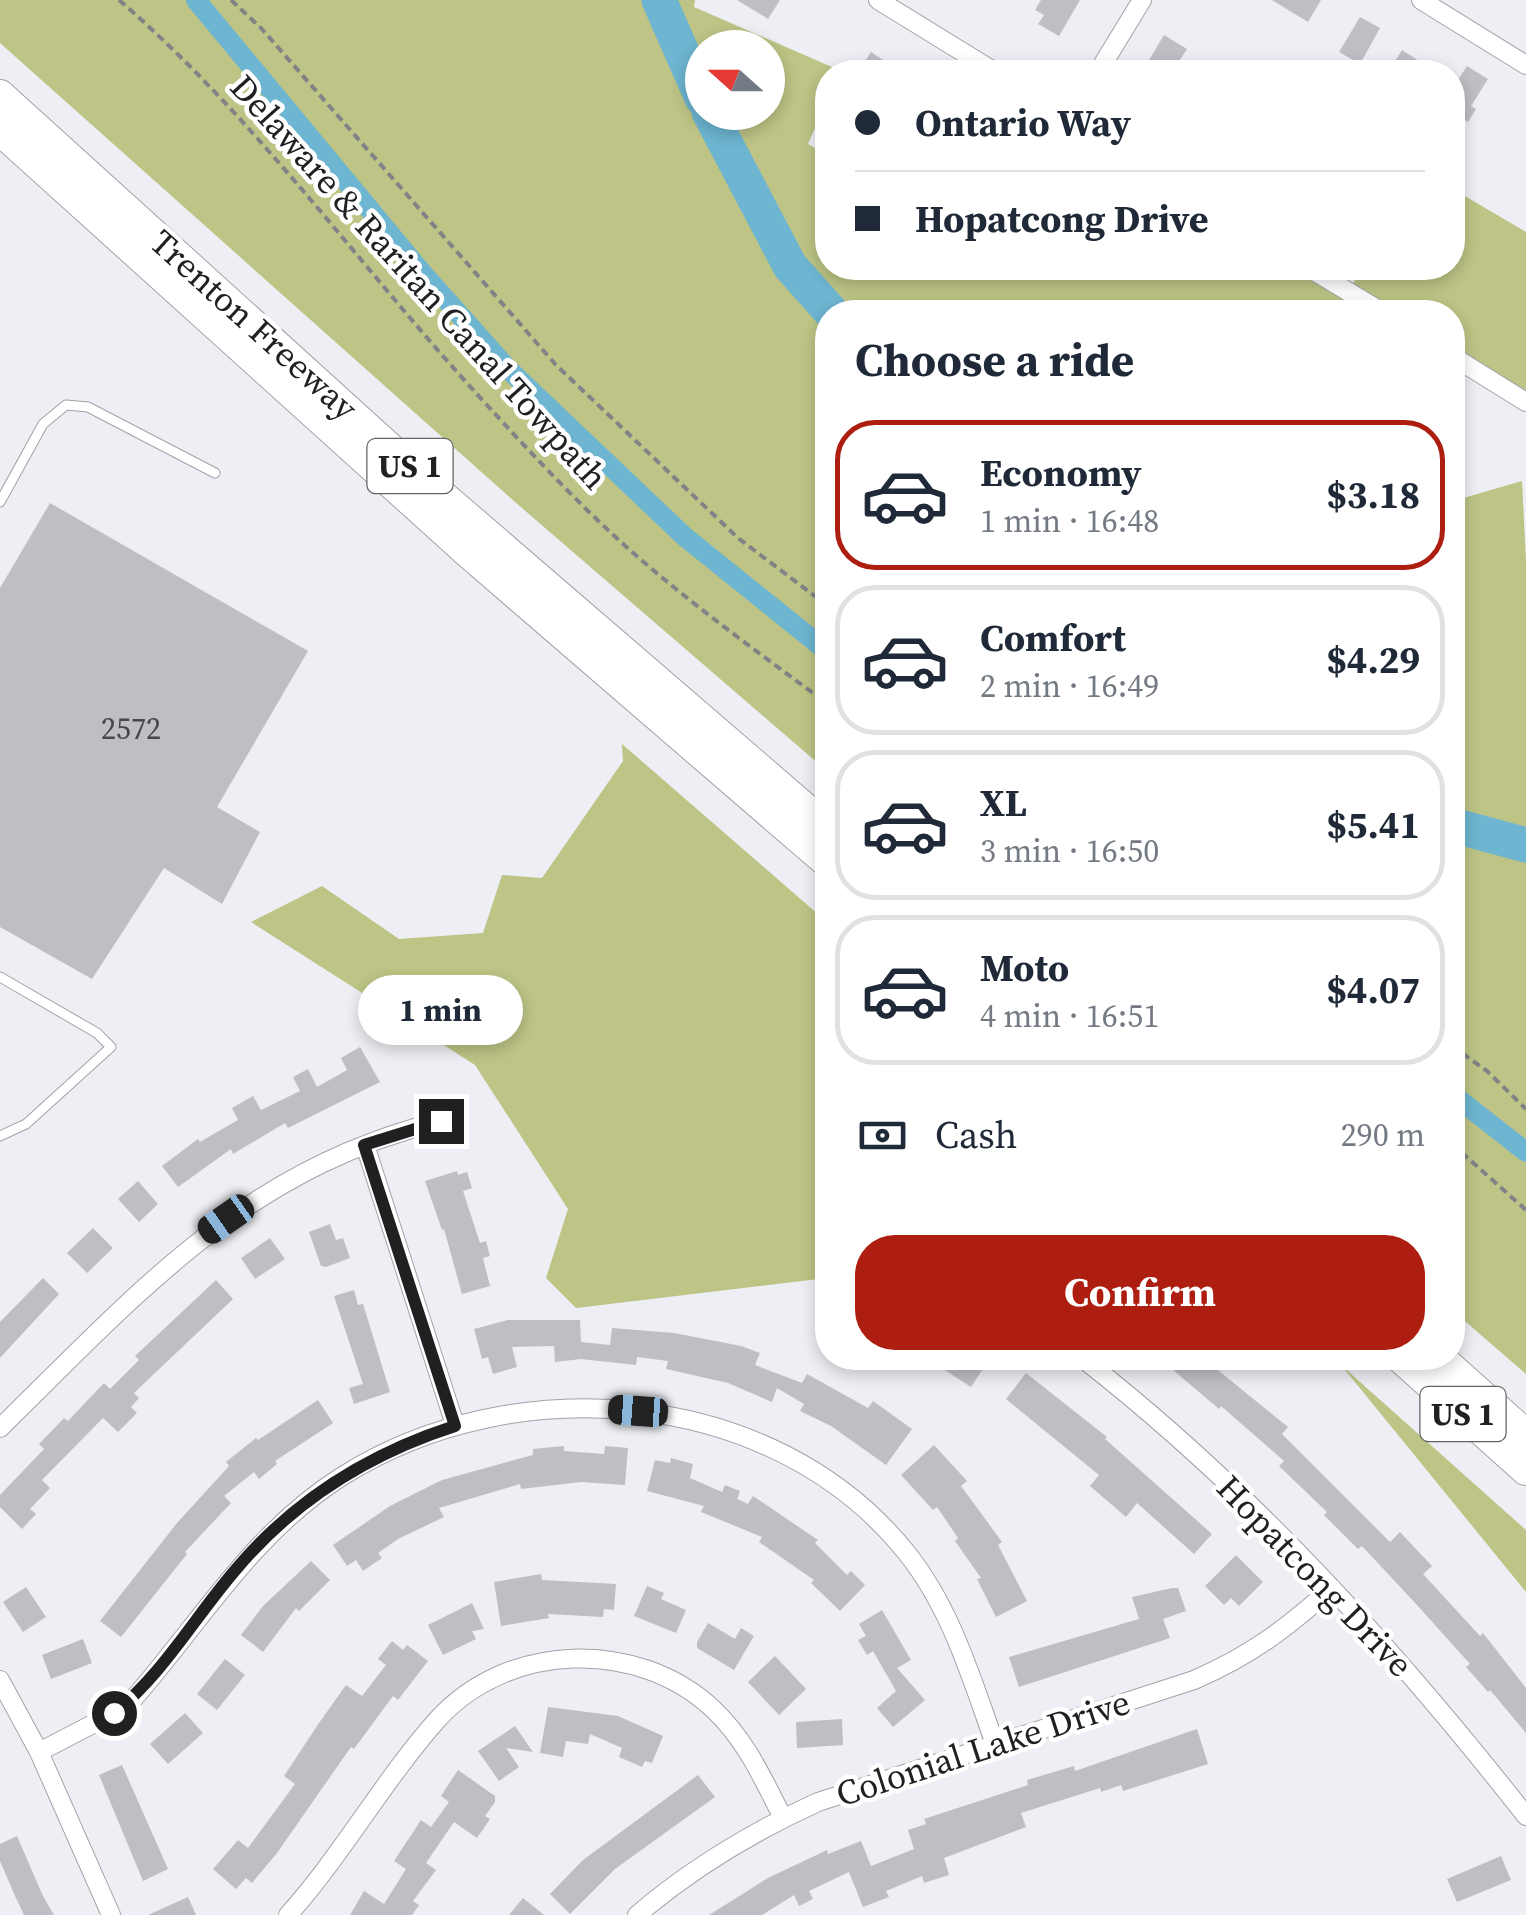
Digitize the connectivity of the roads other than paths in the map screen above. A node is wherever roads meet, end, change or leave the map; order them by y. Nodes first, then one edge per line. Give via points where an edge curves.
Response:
1 (878, 0) edge
2 (1142, 0) edge
3 (1421, 0) edge
4 (976, 60) edge
5 (1105, 60) edge
6 (1526, 65) edge
7 (0, 95) edge
8 (0, 130) edge
9 (1330, 280) edge
10 (1362, 300) edge
11 (1465, 364) edge
12 (1526, 402) edge
13 (215, 473) dead end
14 (0, 502) edge
15 (815, 817) edge
16 (815, 852) edge
17 (0, 977) edge
18 (441, 1121) dead end
19 (0, 1136) edge
20 (364, 1145) junction
21 (1096, 1370) edge
22 (1414, 1370) edge
23 (1453, 1370) edge
24 (455, 1426) junction
25 (0, 1428) edge
26 (1526, 1435) edge
27 (1526, 1470) edge
28 (1332, 1588) junction
29 (0, 1680) edge
30 (995, 1744) junction
31 (39, 1752) junction
32 (1526, 1816) edge
33 (784, 1818) junction
34 (110, 1915) edge
35 (288, 1915) edge
36 (637, 1915) edge

1 - 4 street
2 - 5 street
3 - 6 street
7 - 15 highway, Trenton Freeway / US 1 via 437,490
8 - 16 highway, Trenton Freeway / US 1 via 472,556
9 - 10 street
11 - 12 street
13 - 14 lane via 88,407 66,405 43,424
17 - 19 lane via 110,1046 26,1124
18 - 20 street
20 - 24 street
20 - 25 street via 294,1177 208,1232
21 - 28 street, Hopatcong Drive via 1224,1480
22 - 27 highway, US 1
23 - 26 highway, US 1
24 - 30 street via 544,1409 638,1411 730,1432 814,1472 878,1521 931,1586
24 - 31 street via 383,1453 302,1505 238,1567 134,1696
28 - 30 street, Colonial Lake Drive via 1261,1647 1228,1665
28 - 32 street, Hopatcong Drive via 1428,1693
29 - 31 street
30 - 33 street, Colonial Lake Drive
31 - 34 street
33 - 35 street via 733,1729 686,1688 630,1664 542,1662 486,1682 438,1720
33 - 36 street, Colonial Lake Drive via 713,1857

